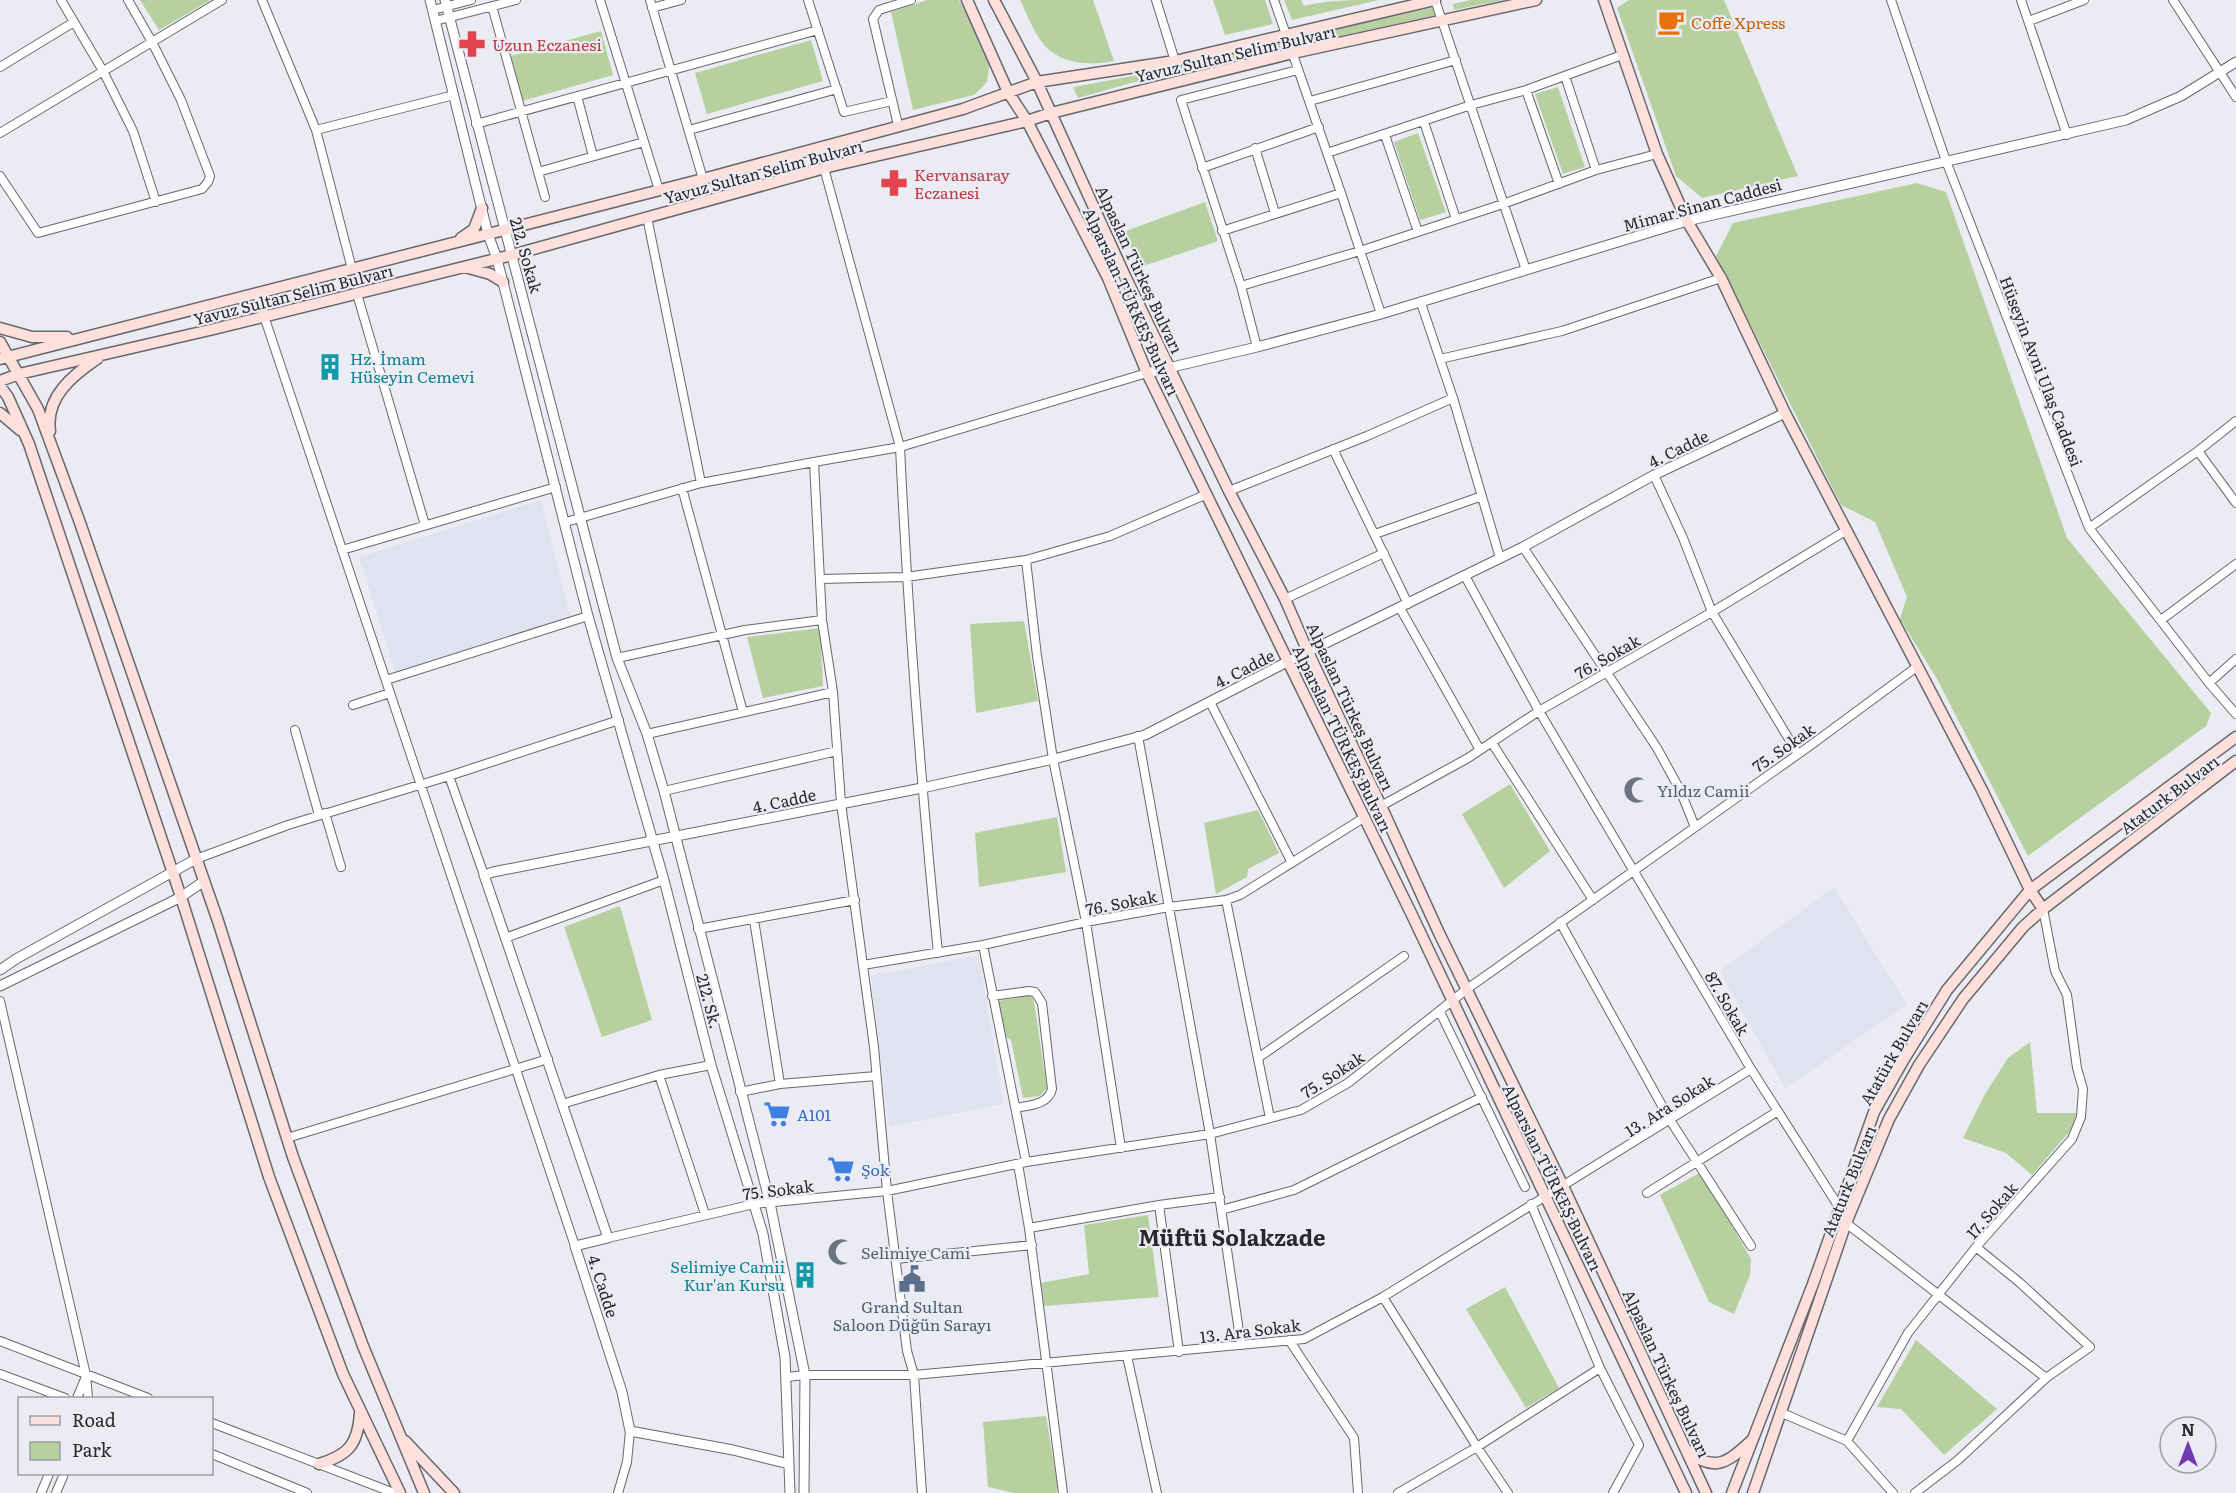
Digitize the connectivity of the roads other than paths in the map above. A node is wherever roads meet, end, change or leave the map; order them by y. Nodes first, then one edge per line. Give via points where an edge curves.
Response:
1 (61, 0) edge
2 (128, 0) edge
3 (222, 0) edge
4 (262, 0) edge
5 (430, 0) edge
6 (471, 0) edge
7 (516, 0) edge
8 (600, 0) edge
9 (681, 0) edge
10 (808, 0) edge
11 (911, 0) edge
12 (967, 0) edge
13 (994, 0) edge
14 (1156, 0) edge
15 (1275, 0) edge
16 (1435, 0) edge
17 (1536, 0) edge
18 (1604, 0) edge
19 (1891, 0) edge
20 (2021, 0) edge
21 (2084, 0) edge
22 (2173, 0) edge
23 (446, 3) edge
24 (651, 4) edge
25 (492, 6) junction
26 (433, 10) junction
27 (449, 17) junction
28 (435, 21) junction
29 (2029, 21) junction
30 (74, 22) junction
31 (1441, 22) junction
32 (818, 30) junction
33 (1286, 34) junction
34 (153, 42) junction
35 (1293, 53) junction
36 (1622, 55) junction
37 (1456, 60) junction
38 (1175, 61) junction
39 (2236, 62) edge
40 (0, 67) edge
41 (671, 69) junction
42 (1298, 70) junction
43 (103, 71) junction
44 (2219, 72) junction
45 (1566, 76) junction
46 (626, 82) junction
47 (1037, 82) junction
48 (837, 89) junction
49 (1526, 90) junction
50 (1008, 92) junction
51 (453, 95) junction
52 (577, 96) junction
53 (2236, 97) edge
54 (892, 101) junction
55 (1310, 101) junction
56 (1471, 105) junction
57 (522, 111) junction
58 (1051, 113) junction
59 (1027, 121) junction
60 (1424, 122) junction
61 (476, 124) junction
62 (898, 125) junction
63 (1318, 127) junction
64 (316, 130) junction
65 (689, 130) junction
66 (0, 133) edge
67 (1385, 135) junction
68 (2067, 135) junction
69 (644, 142) junction
70 (1255, 148) junction
71 (1327, 153) junction
72 (1657, 154) junction
73 (594, 156) junction
74 (1946, 161) junction
75 (824, 168) junction
76 (1202, 168) junction
77 (1596, 170) junction
78 (538, 172) junction
79 (0, 176) edge
80 (703, 179) junction
81 (1559, 184) junction
82 (659, 190) junction
83 (1341, 192) junction
84 (545, 196) dead end
85 (156, 202) junction
86 (1503, 204) junction
87 (482, 208) junction
88 (1275, 213) junction
89 (647, 217) junction
90 (1456, 219) junction
91 (1687, 220) junction
92 (504, 230) junction
93 (1222, 231) junction
94 (1418, 232) junction
95 (488, 234) junction
96 (453, 243) junction
97 (1360, 251) junction
98 (512, 255) junction
99 (497, 259) junction
100 (465, 267) junction
101 (352, 269) junction
102 (1526, 270) junction
103 (1721, 278) junction
104 (503, 282) junction
105 (1241, 286) junction
106 (258, 293) junction
107 (357, 294) junction
108 (1421, 303) junction
109 (1381, 314) junction
110 (264, 316) junction
111 (0, 328) edge
112 (95, 335) junction
113 (0, 342) edge
114 (1257, 347) junction
115 (102, 355) junction
116 (5, 358) edge
117 (1440, 359) junction
118 (1170, 369) junction
119 (1147, 373) junction
120 (19, 374) junction
121 (0, 381) edge
122 (0, 386) edge
123 (1453, 398) junction
124 (0, 413) edge
125 (1785, 413) junction
126 (2236, 421) edge
127 (25, 434) junction
128 (900, 447) junction
129 (1333, 449) junction
130 (2198, 451) junction
131 (54, 452) junction
132 (814, 462) junction
133 (1654, 476) junction
134 (701, 483) junction
135 (556, 487) junction
136 (682, 488) junction
137 (1228, 491) junction
138 (1207, 494) junction
139 (1482, 496) junction
140 (2235, 500) edge
141 (581, 518) junction
142 (566, 522) junction
143 (425, 525) junction
144 (2089, 528) junction
145 (1847, 530) junction
146 (1375, 534) junction
147 (1523, 547) junction
148 (342, 550) junction
149 (1384, 553) junction
150 (1500, 558) junction
151 (1026, 560) junction
152 (2236, 564) edge
153 (1465, 576) junction
154 (906, 577) junction
155 (820, 579) junction
156 (1285, 599) junction
157 (1404, 606) junction
158 (1712, 612) junction
159 (588, 616) junction
160 (822, 620) junction
161 (2161, 620) junction
162 (722, 635) junction
163 (1308, 652) junction
164 (617, 658) junction
165 (2236, 659) edge
166 (1289, 661) junction
167 (1918, 666) junction
168 (1605, 674) junction
169 (386, 680) junction
170 (2209, 683) junction
171 (833, 692) junction
172 (390, 693) junction
173 (1210, 702) junction
174 (353, 705) dead end
175 (1539, 711) junction
176 (743, 712) junction
177 (2236, 714) edge
178 (619, 720) junction
179 (295, 730) dead end
180 (647, 734) junction
181 (1138, 736) junction
182 (2236, 737) edge
183 (1492, 743) junction
184 (1480, 750) junction
185 (837, 751) junction
186 (1798, 754) junction
187 (1053, 759) junction
188 (2236, 761) edge
189 (449, 776) junction
190 (421, 784) junction
191 (922, 788) junction
192 (664, 791) junction
193 (841, 803) junction
194 (1381, 806) junction
195 (322, 814) junction
196 (1365, 817) junction
197 (1695, 827) junction
198 (676, 837) junction
199 (652, 841) junction
200 (196, 859) junction
201 (1292, 863) junction
202 (341, 867) dead end
203 (1634, 870) junction
204 (172, 871) junction
205 (484, 875) junction
206 (664, 880) junction
207 (204, 881) junction
208 (2030, 890) junction
209 (181, 897) junction
210 (855, 900) junction
211 (1226, 900) junction
212 (1593, 900) junction
213 (1169, 907) junction
214 (2043, 909) junction
215 (754, 920) junction
216 (1086, 922) junction
217 (1560, 922) junction
218 (698, 929) junction
219 (506, 938) junction
220 (983, 945) junction
221 (938, 953) junction
222 (1404, 956) dead end
223 (863, 964) junction
224 (0, 970) edge
225 (0, 986) edge
226 (1467, 989) junction
227 (992, 996) junction
228 (0, 1001) edge
229 (1452, 1002) junction
230 (1440, 1012) junction
231 (1258, 1058) junction
232 (548, 1059) junction
233 (711, 1065) junction
234 (516, 1069) junction
235 (1751, 1069) junction
236 (659, 1075) junction
237 (876, 1076) junction
238 (780, 1084) junction
239 (740, 1092) junction
240 (1482, 1097) junction
241 (562, 1104) junction
242 (1016, 1108) junction
243 (1778, 1111) junction
244 (1270, 1118) junction
245 (1670, 1120) junction
246 (1210, 1134) junction
247 (287, 1138) junction
248 (1121, 1148) junction
249 (1697, 1162) junction
250 (1022, 1163) junction
251 (1563, 1186) junction
252 (1526, 1187) dead end
253 (887, 1191) junction
254 (1647, 1193) dead end
255 (1546, 1195) junction
256 (1220, 1197) junction
257 (770, 1203) junction
258 (754, 1204) junction
259 (1531, 1204) junction
260 (1159, 1205) junction
261 (1839, 1207) junction
262 (1221, 1210) junction
263 (705, 1214) junction
264 (1846, 1223) junction
265 (1029, 1228) junction
266 (608, 1238) junction
267 (1032, 1245) junction
268 (575, 1246) junction
269 (1751, 1246) dead end
270 (1976, 1248) junction
271 (896, 1259) junction
272 (1939, 1293) junction
273 (1383, 1297) junction
274 (1289, 1340) junction
275 (0, 1341) edge
276 (1241, 1345) junction
277 (1179, 1352) junction
278 (1127, 1356) junction
279 (1047, 1362) junction
280 (1600, 1368) junction
281 (0, 1374) edge
282 (86, 1375) junction
283 (805, 1375) junction
284 (914, 1375) junction
285 (787, 1377) junction
286 (2046, 1378) junction
287 (62, 1397) edge
288 (78, 1397) edge
289 (88, 1397) edge
290 (145, 1397) edge
291 (360, 1410) junction
292 (1782, 1413) junction
293 (213, 1423) edge
294 (630, 1431) junction
295 (399, 1435) junction
296 (1753, 1439) junction
297 (1847, 1441) junction
298 (1477, 1448) junction
299 (1685, 1448) junction
300 (213, 1454) edge
301 (319, 1464) junction
302 (789, 1464) junction
303 (48, 1475) edge
304 (62, 1475) edge
305 (371, 1484) junction
306 (41, 1493) edge
307 (56, 1493) edge
308 (308, 1493) edge
309 (376, 1493) edge
310 (394, 1493) edge
311 (399, 1493) edge
312 (424, 1493) edge
313 (454, 1493) edge
314 (618, 1493) edge
315 (790, 1493) edge
316 (804, 1493) edge
317 (922, 1493) edge
318 (1064, 1493) edge
319 (1157, 1493) edge
320 (1358, 1493) edge
321 (1398, 1493) edge
322 (1508, 1493) edge
323 (1613, 1493) edge
324 (1686, 1493) edge
325 (1706, 1493) edge
326 (1732, 1493) edge
327 (1754, 1493) edge
328 (1893, 1493) edge
329 (1915, 1493) edge

1 - 30 street
2 - 34 street
3 - 34 street
4 - 64 street
5 - 26 street, 212. Sk.
6 - 23 street
7 - 25 street
8 - 46 street
9 - 24 street
10 - 32 street
11 - 54 street via 879,10 873,19
12 - 50 main road, Alparslan TÜRKEŞ Bulvarı
13 - 47 main road, Alpaslan Türkeş Bulvarı
14 - 38 street
15 - 33 street
16 - 31 street
16 - 33 main road, Yavuz Sultan Selim Bulvarı
17 - 31 main road, Yavuz Sultan Selim Bulvarı
18 - 36 main road
19 - 74 street, Hüseyin Avni Ulaş Caddesi
20 - 29 street
21 - 29 street
22 - 44 street
23 - 26 street
23 - 27 street, 212. Sokak
24 - 41 street
25 - 27 street
25 - 57 street
26 - 28 street, 212. Sk.
27 - 28 street
27 - 61 street, 212. Sokak
28 - 51 street, 212. Sk.
29 - 68 street
30 - 40 street
30 - 43 street
31 - 35 main road, Yavuz Sultan Selim Bulvarı
31 - 37 street
32 - 41 street
32 - 48 street
33 - 35 street
33 - 38 main road, Yavuz Sultan Selim Bulvarı
34 - 43 street
34 - 85 street via 181,100 210,176 202,189
35 - 42 street
35 - 58 main road, Yavuz Sultan Selim Bulvarı
36 - 45 street
36 - 72 main road
37 - 55 street
37 - 56 street
38 - 47 main road, Yavuz Sultan Selim Bulvarı
39 - 44 street, Mimar Sinan Caddesi
41 - 46 street
41 - 65 street
42 - 55 street
42 - 76 street via 1181,100
43 - 66 street
43 - 85 street via 133,130
44 - 53 street
44 - 68 street, Mimar Sinan Caddesi via 2181,96 2126,120
45 - 49 street
45 - 77 street
46 - 52 street
46 - 69 street
47 - 50 main road, Yavuz Sultan Selim Bulvarı
47 - 58 main road, Alpaslan Türkeş Bulvarı
48 - 54 street via 844,112
48 - 65 street
49 - 56 street
49 - 81 street
50 - 59 main road, Alparslan TÜRKEŞ Bulvarı
50 - 62 main road, Yavuz Sultan Selim Bulvarı via 963,109
51 - 64 street
51 - 87 street, 212. Sk.
52 - 57 street
52 - 73 street
54 - 62 street
55 - 63 street
56 - 60 street
56 - 86 street
57 - 61 street
57 - 78 street
58 - 59 main road, Yavuz Sultan Selim Bulvarı
58 - 118 main road, Alpaslan Türkeş Bulvarı
59 - 75 main road, Yavuz Sultan Selim Bulvarı
59 - 119 main road, Alparslan TÜRKEŞ Bulvarı via 1108,278
60 - 67 street
60 - 90 street
61 - 92 street, 212. Sokak
62 - 80 main road, Yavuz Sultan Selim Bulvarı
63 - 70 street
63 - 71 street
64 - 101 street
65 - 80 street
67 - 71 street
67 - 94 street
68 - 74 street, Mimar Sinan Caddesi
69 - 73 street
69 - 82 street
70 - 76 street
70 - 88 street
71 - 83 street
72 - 77 street
72 - 91 main road
73 - 78 street
74 - 91 street, Mimar Sinan Caddesi
74 - 144 street, Hüseyin Avni Ulaş Caddesi
75 - 89 main road, Yavuz Sultan Selim Bulvarı
75 - 128 street
76 - 93 street
77 - 81 street
78 - 84 street
79 - 85 street via 38,233
80 - 82 main road, Yavuz Sultan Selim Bulvarı
81 - 86 street
82 - 92 main road, Yavuz Sultan Selim Bulvarı
83 - 88 street
83 - 97 street
86 - 90 street
86 - 102 street
87 - 95 street, 212. Sk.
87 - 96 main road via 474,229
88 - 93 street
89 - 98 main road, Yavuz Sultan Selim Bulvarı
89 - 134 street
90 - 94 street
91 - 102 street, Mimar Sinan Caddesi
91 - 103 main road
92 - 95 main road, Yavuz Sultan Selim Bulvarı
92 - 98 street, 212. Sokak
93 - 105 street
94 - 97 street
95 - 96 main road, Yavuz Sultan Selim Bulvarı
95 - 99 street, 212. Sk.
96 - 101 main road, Yavuz Sultan Selim Bulvarı
97 - 105 street
97 - 109 street
98 - 99 main road, Yavuz Sultan Selim Bulvarı
98 - 141 street, 212. Sokak
99 - 100 main road, Yavuz Sultan Selim Bulvarı
99 - 104 street, 212. Sk.
100 - 104 main road
100 - 107 main road, Yavuz Sultan Selim Bulvarı
101 - 106 main road, Yavuz Sultan Selim Bulvarı
102 - 108 street, Mimar Sinan Caddesi
103 - 117 street via 1562,330
103 - 125 main road
104 - 135 street, 212. Sk.
105 - 114 street
106 - 110 main road
106 - 112 main road, Yavuz Sultan Selim Bulvarı
107 - 110 main road, Yavuz Sultan Selim Bulvarı
107 - 143 street
108 - 109 street, Mimar Sinan Caddesi
108 - 117 street
109 - 114 street, Mimar Sinan Caddesi
110 - 115 main road, Yavuz Sultan Selim Bulvarı
110 - 148 street
111 - 112 main road via 32,337
112 - 116 main road, Yavuz Sultan Selim Bulvarı
113 - 116 main road
114 - 118 street, Mimar Sinan Caddesi
115 - 120 main road, Yavuz Sultan Selim Bulvarı
115 - 131 main road via 65,385 52,408 49,422
116 - 120 main road
117 - 123 street
118 - 119 street, Mimar Sinan Caddesi
118 - 137 main road, Alpaslan Türkeş Bulvarı
119 - 128 street
119 - 138 main road, Alparslan TÜRKEŞ Bulvarı
120 - 121 main road, Yavuz Sultan Selim Bulvarı
120 - 131 main road via 38,409
122 - 127 main road
123 - 129 street
123 - 139 street
124 - 127 main road
125 - 133 street, 4. Cadde
125 - 145 main road
126 - 130 street
127 - 204 main road
128 - 132 street
128 - 154 street
129 - 137 street
129 - 146 street
130 - 140 street
130 - 144 street
131 - 200 main road
132 - 134 street
132 - 155 street
133 - 147 street, 4. Cadde
133 - 158 street
134 - 136 street
135 - 142 street, 212. Sk.
135 - 143 street
136 - 141 street
136 - 162 street
137 - 156 main road, Alpaslan Türkeş Bulvarı
138 - 151 street via 1110,536
138 - 166 main road, Alparslan TÜRKEŞ Bulvarı
139 - 146 street
139 - 150 street
141 - 142 street
141 - 164 street, 212. Sokak
142 - 159 street, 212. Sk.
143 - 148 street
144 - 161 street, Hüseyin Avni Ulaş Caddesi
145 - 158 street, 76. Sokak
145 - 167 main road
146 - 149 street
147 - 150 street, 4. Cadde
147 - 168 street
148 - 169 street
149 - 156 street
149 - 157 street
150 - 153 street, 4. Cadde
151 - 154 street
151 - 187 street
152 - 161 street
153 - 157 street, 4. Cadde
153 - 175 street, 87. Sokak
154 - 155 street
154 - 191 street
155 - 160 street
156 - 163 main road, Alpaslan Türkeş Bulvarı
157 - 163 street, 4. Cadde
157 - 184 street
158 - 168 street, 76. Sokak
158 - 186 street
159 - 169 street
159 - 178 street, 212. Sk.
160 - 162 street
160 - 171 street
161 - 170 street, Hüseyin Avni Ulaş Caddesi
162 - 164 street
162 - 176 street
163 - 166 street, 4. Cadde
163 - 194 main road, Alpaslan Türkeş Bulvarı
164 - 180 street, 212. Sokak
165 - 170 street
166 - 173 street, 4. Cadde
166 - 196 main road, Alparslan TÜRKEŞ Bulvarı
167 - 186 street, 75. Sokak
167 - 208 main road
168 - 175 street, 76. Sokak
168 - 197 street via 1665,762
169 - 172 street
170 - 177 street, Hüseyin Avni Ulaş Caddesi
171 - 176 street
171 - 185 street
172 - 174 street
172 - 190 street
173 - 181 street, 4. Cadde
173 - 201 street
175 - 183 street, 76. Sokak
175 - 203 street, 87. Sokak
176 - 180 street
178 - 189 street
178 - 199 street, 212. Sk.
179 - 195 street
180 - 192 street, 212. Sokak
181 - 187 street, 4. Cadde
181 - 213 street
182 - 208 main road, Atatürk Bulvarı
183 - 184 street, 76. Sokak
183 - 212 street
184 - 194 street, 76. Sokak
185 - 192 street
185 - 193 street
186 - 197 street, 75. Sokak
187 - 191 street, 4. Cadde
187 - 216 street
188 - 214 main road, Ataturk Bulvarı
189 - 190 street
189 - 205 street
190 - 195 street
190 - 234 street
191 - 193 street, 4. Cadde
191 - 221 street
192 - 198 street, 212. Sokak
193 - 198 street, 4. Cadde
193 - 210 street
194 - 226 main road, Alpaslan Türkeş Bulvarı
195 - 200 street
195 - 202 street
196 - 201 street, 76. Sokak
196 - 229 main road, Alparslan TÜRKEŞ Bulvarı
197 - 203 street, 75. Sokak
198 - 199 street, 4. Cadde
198 - 218 street, 212. Sokak
199 - 205 street, 4. Cadde
199 - 206 street, 212. Sk.
200 - 204 street
200 - 207 main road
201 - 211 street, 76. Sokak
203 - 212 street, 75. Sokak
203 - 235 street, 87. Sokak
204 - 209 main road
204 - 224 street
205 - 219 street, 4. Cadde
206 - 219 street
206 - 233 street, 212. Sk.
207 - 209 street
207 - 247 main road
208 - 214 main road
208 - 261 main road, Atatürk Bulvarı via 1947,990 1904,1059 1874,1112
209 - 225 street
209 - 291 main road via 269,1177
210 - 215 street
210 - 223 street
211 - 213 street, 76. Sokak
211 - 231 street
212 - 217 street, 75. Sokak
213 - 216 street, 76. Sokak
213 - 246 street
214 - 264 main road, Ataturk Bulvarı via 1963,999 1919,1065 1889,1119
214 - 270 street, 17. Sokak via 2055,971 2067,995 2083,1089 2081,1117 2072,1139
215 - 218 street
215 - 238 street
216 - 220 street, 76. Sokak
216 - 248 street
217 - 226 street, 75. Sokak
217 - 245 street
218 - 239 street, 212. Sokak
219 - 232 street, 4. Cadde
220 - 221 street, 76. Sokak
220 - 227 street
221 - 223 street, 76. Sokak
222 - 231 street
223 - 237 street
226 - 229 street, 75. Sokak
226 - 251 main road, Alpaslan Türkeş Bulvarı
227 - 242 street
227 - 242 street via 1029,991 1035,992 1042,1003 1052,1089 1044,1101
228 - 282 street
229 - 230 street, 75. Sokak
229 - 255 main road, Alparslan TÜRKEŞ Bulvarı
230 - 240 street
230 - 244 street, 75. Sokak via 1348,1083 1301,1110
231 - 244 street
232 - 234 street
232 - 241 street, 4. Cadde
233 - 236 street
233 - 258 street, 212. Sk.
234 - 247 street
234 - 268 street
235 - 243 street, 87. Sokak
235 - 245 street, 13. Ara Sokak
236 - 241 street
236 - 263 street
237 - 238 street
237 - 253 street
238 - 239 street
239 - 257 street, 212. Sokak
240 - 252 street
240 - 262 street via 1294,1190
241 - 266 street, 4. Cadde
242 - 250 street
243 - 249 street
243 - 261 street, 87. Sokak
244 - 246 street, 75. Sokak
245 - 249 street
245 - 251 street, 13. Ara Sokak
246 - 248 street, 75. Sokak
246 - 256 street
247 - 295 main road via 358,1335
248 - 250 street, 75. Sokak
249 - 254 street
249 - 269 street
250 - 253 street, 75. Sokak
250 - 265 street
251 - 255 street, 13. Ara Sokak
251 - 299 main road, Alpaslan Türkeş Bulvarı
253 - 257 street, 75. Sokak
253 - 271 street
255 - 259 street, 13. Ara Sokak
255 - 324 main road, Alparslan TÜRKEŞ Bulvarı
256 - 260 street
256 - 262 street
257 - 258 street, 75. Sokak
257 - 283 street, 212. Sokak
258 - 263 street, 75. Sokak
258 - 285 street, 212. Sk. via 763,1234
259 - 273 street, 13. Ara Sokak
259 - 280 street
260 - 265 street
260 - 277 street
261 - 264 street, 87. Sokak
261 - 296 main road, Atatürk Bulvarı
262 - 276 street
263 - 266 street, 75. Sokak
264 - 272 street, 87. Sokak
264 - 292 main road, Ataturk Bulvarı
265 - 267 street
266 - 268 street, 4. Cadde
267 - 271 street
267 - 279 street
268 - 294 street, 4. Cadde via 622,1392
270 - 272 street, 17. Sokak
270 - 286 street via 2090,1347
271 - 284 street via 907,1351
272 - 286 street, 87. Sokak
272 - 297 street, 17. Sokak via 1908,1333
273 - 274 street, 13. Ara Sokak via 1305,1339
273 - 298 street
274 - 276 street, 13. Ara Sokak
274 - 320 street via 1354,1438
275 - 282 street
276 - 277 street, 13. Ara Sokak
277 - 278 street, 13. Ara Sokak
278 - 279 street, 13. Ara Sokak
278 - 319 street
279 - 284 street, 13. Ara Sokak
279 - 318 street
280 - 298 street
280 - 323 street via 1639,1445
281 - 287 street
282 - 288 street
282 - 289 street
282 - 290 street
283 - 284 street, 13. Ara Sokak
283 - 285 street, 13. Ara Sokak
283 - 316 street, 212. Sokak
284 - 317 street
285 - 302 street, 212. Sk.
286 - 329 street via 1958,1460
291 - 301 main road via 352,1444 339,1456
291 - 311 main road
292 - 297 street
292 - 327 main road, Ataturk Bulvarı
293 - 301 street
294 - 302 street
294 - 314 street
295 - 312 main road
295 - 313 main road
296 - 299 main road via 1730,1460 1720,1463 1696,1458
296 - 326 main road, Atatürk Bulvarı
297 - 328 street
298 - 321 street
298 - 322 street
299 - 325 main road, Alpaslan Türkeş Bulvarı
300 - 308 street
301 - 305 street
302 - 315 street, 212. Sk.
303 - 306 street
304 - 307 street
305 - 309 street
305 - 310 street

